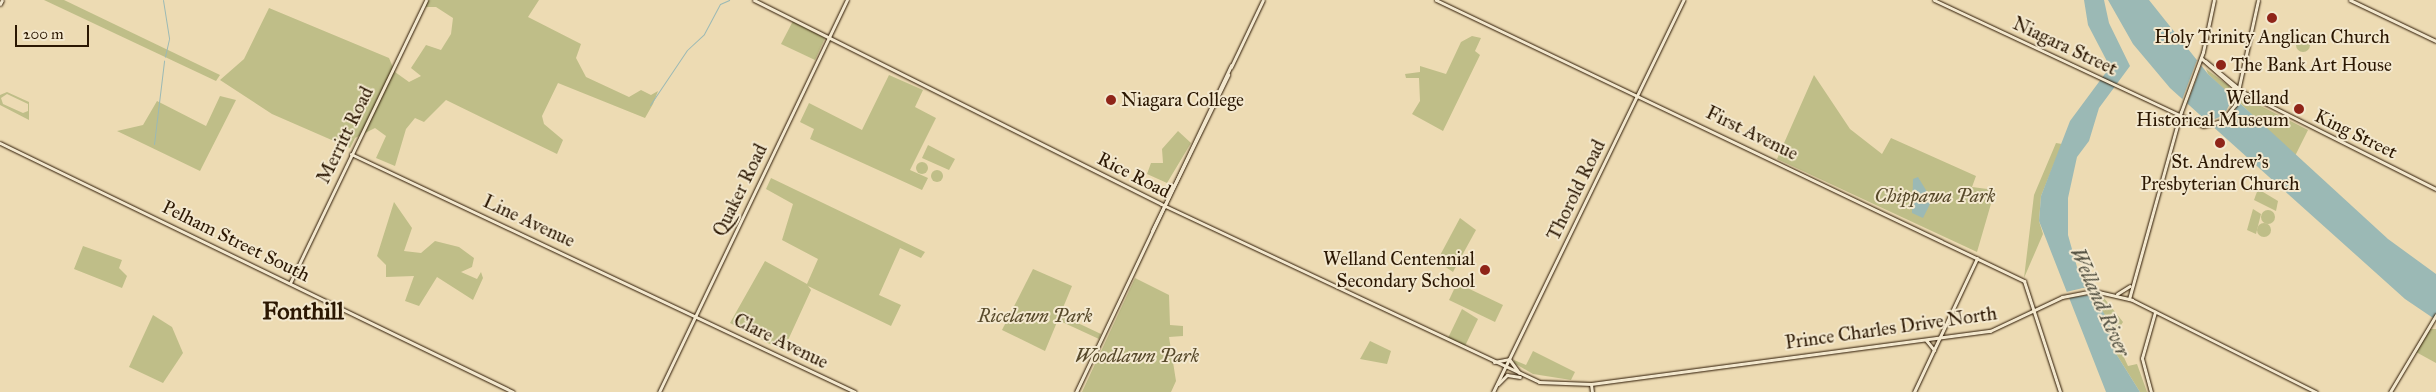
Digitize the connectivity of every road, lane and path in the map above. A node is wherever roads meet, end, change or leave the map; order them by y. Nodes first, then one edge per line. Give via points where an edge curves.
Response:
1 (2, 0) edge
2 (426, 0) edge
3 (754, 0) edge
4 (846, 0) edge
5 (1263, 0) edge
6 (1436, 0) edge
7 (1684, 0) edge
8 (1934, 0) edge
9 (2214, 0) edge
10 (2258, 0) edge
11 (2350, 0) edge
12 (0, 4) edge
13 (828, 37) junction
14 (2436, 42) edge
15 (2201, 57) junction
16 (1642, 86) junction
17 (2238, 89) junction
18 (1638, 95) junction
19 (1646, 98) junction
20 (2182, 117) junction
21 (0, 143) edge
22 (351, 154) junction
23 (2436, 189) edge
24 (1163, 205) junction
25 (1977, 258) junction
26 (290, 283) junction
27 (2133, 284) junction
28 (2117, 295) junction
29 (2129, 299) junction
30 (2036, 310) junction
31 (2154, 312) junction
32 (695, 315) junction
33 (2436, 316) edge
34 (1949, 317) junction
35 (1953, 337) junction
36 (1940, 338) junction
37 (1924, 340) junction
38 (1934, 351) junction
39 (1510, 357) junction
40 (1491, 362) junction
41 (1504, 368) junction
42 (1525, 378) junction
43 (1591, 384) junction
44 (1496, 386) junction
45 (513, 392) edge
46 (659, 392) edge
47 (855, 392) edge
48 (1076, 392) edge
49 (1493, 392) edge
50 (1592, 392) edge
51 (1914, 392) edge
52 (2060, 392) edge
53 (2151, 392) edge
54 (2316, 392) edge
55 (2390, 392) edge

1 - 12 main road
2 - 22 main road, Merritt Road
3 - 13 main road, Rice Road
4 - 13 main road, Quaker Road
5 - 24 main road
6 - 18 main road, First Avenue
7 - 16 main road, Thorold Road
8 - 20 main road, Niagara Street
9 - 15 main road
10 - 17 main road
11 - 14 main road
13 - 24 main road, Rice Road
13 - 32 main road, Quaker Road
15 - 17 main road, King Street
15 - 20 main road
16 - 18 main road, Thorold Road
16 - 19 main road
17 - 20 main road, Niagara Street via 2226,118 2208,125
17 - 23 main road, King Street
18 - 19 main road, First Avenue
18 - 39 main road, Thorold Road
19 - 25 main road, First Avenue
20 - 27 main road
21 - 26 main road, Pelham Street South
22 - 26 main road, Merritt Road
22 - 32 main road, Line Avenue
24 - 40 main road, Rice Road
24 - 48 main road
25 - 30 main road, First Avenue via 2027,283
25 - 34 main road
26 - 45 main road, Pelham Street South
27 - 28 main road
27 - 29 main road
28 - 29 main road, Prince Charles Drive North
28 - 30 main road, Prince Charles Drive North via 2094,291 2062,297
29 - 31 main road, Prince Charles Drive North
30 - 35 main road, Prince Charles Drive North via 1999,328
30 - 52 main road, First Avenue
31 - 53 main road via 2142,364
31 - 54 main road, Prince Charles Drive North
32 - 46 main road, Quaker Road
32 - 47 main road, Clare Avenue
33 - 55 main road
34 - 35 main road via 1946,330
34 - 36 main road
35 - 36 main road, Prince Charles Drive North
36 - 37 main road, Prince Charles Drive North
36 - 38 main road
37 - 38 main road
37 - 43 main road, Prince Charles Drive North
38 - 51 main road
39 - 40 main road
39 - 41 main road, Thorold Road
39 - 42 main road
40 - 41 main road, Rice Road
41 - 42 main road, Prince Charles Drive North
41 - 44 main road, Thorold Road
42 - 43 main road, Prince Charles Drive North via 1561,386
42 - 44 main road via 1507,374
43 - 50 main road
44 - 49 main road, Thorold Road

